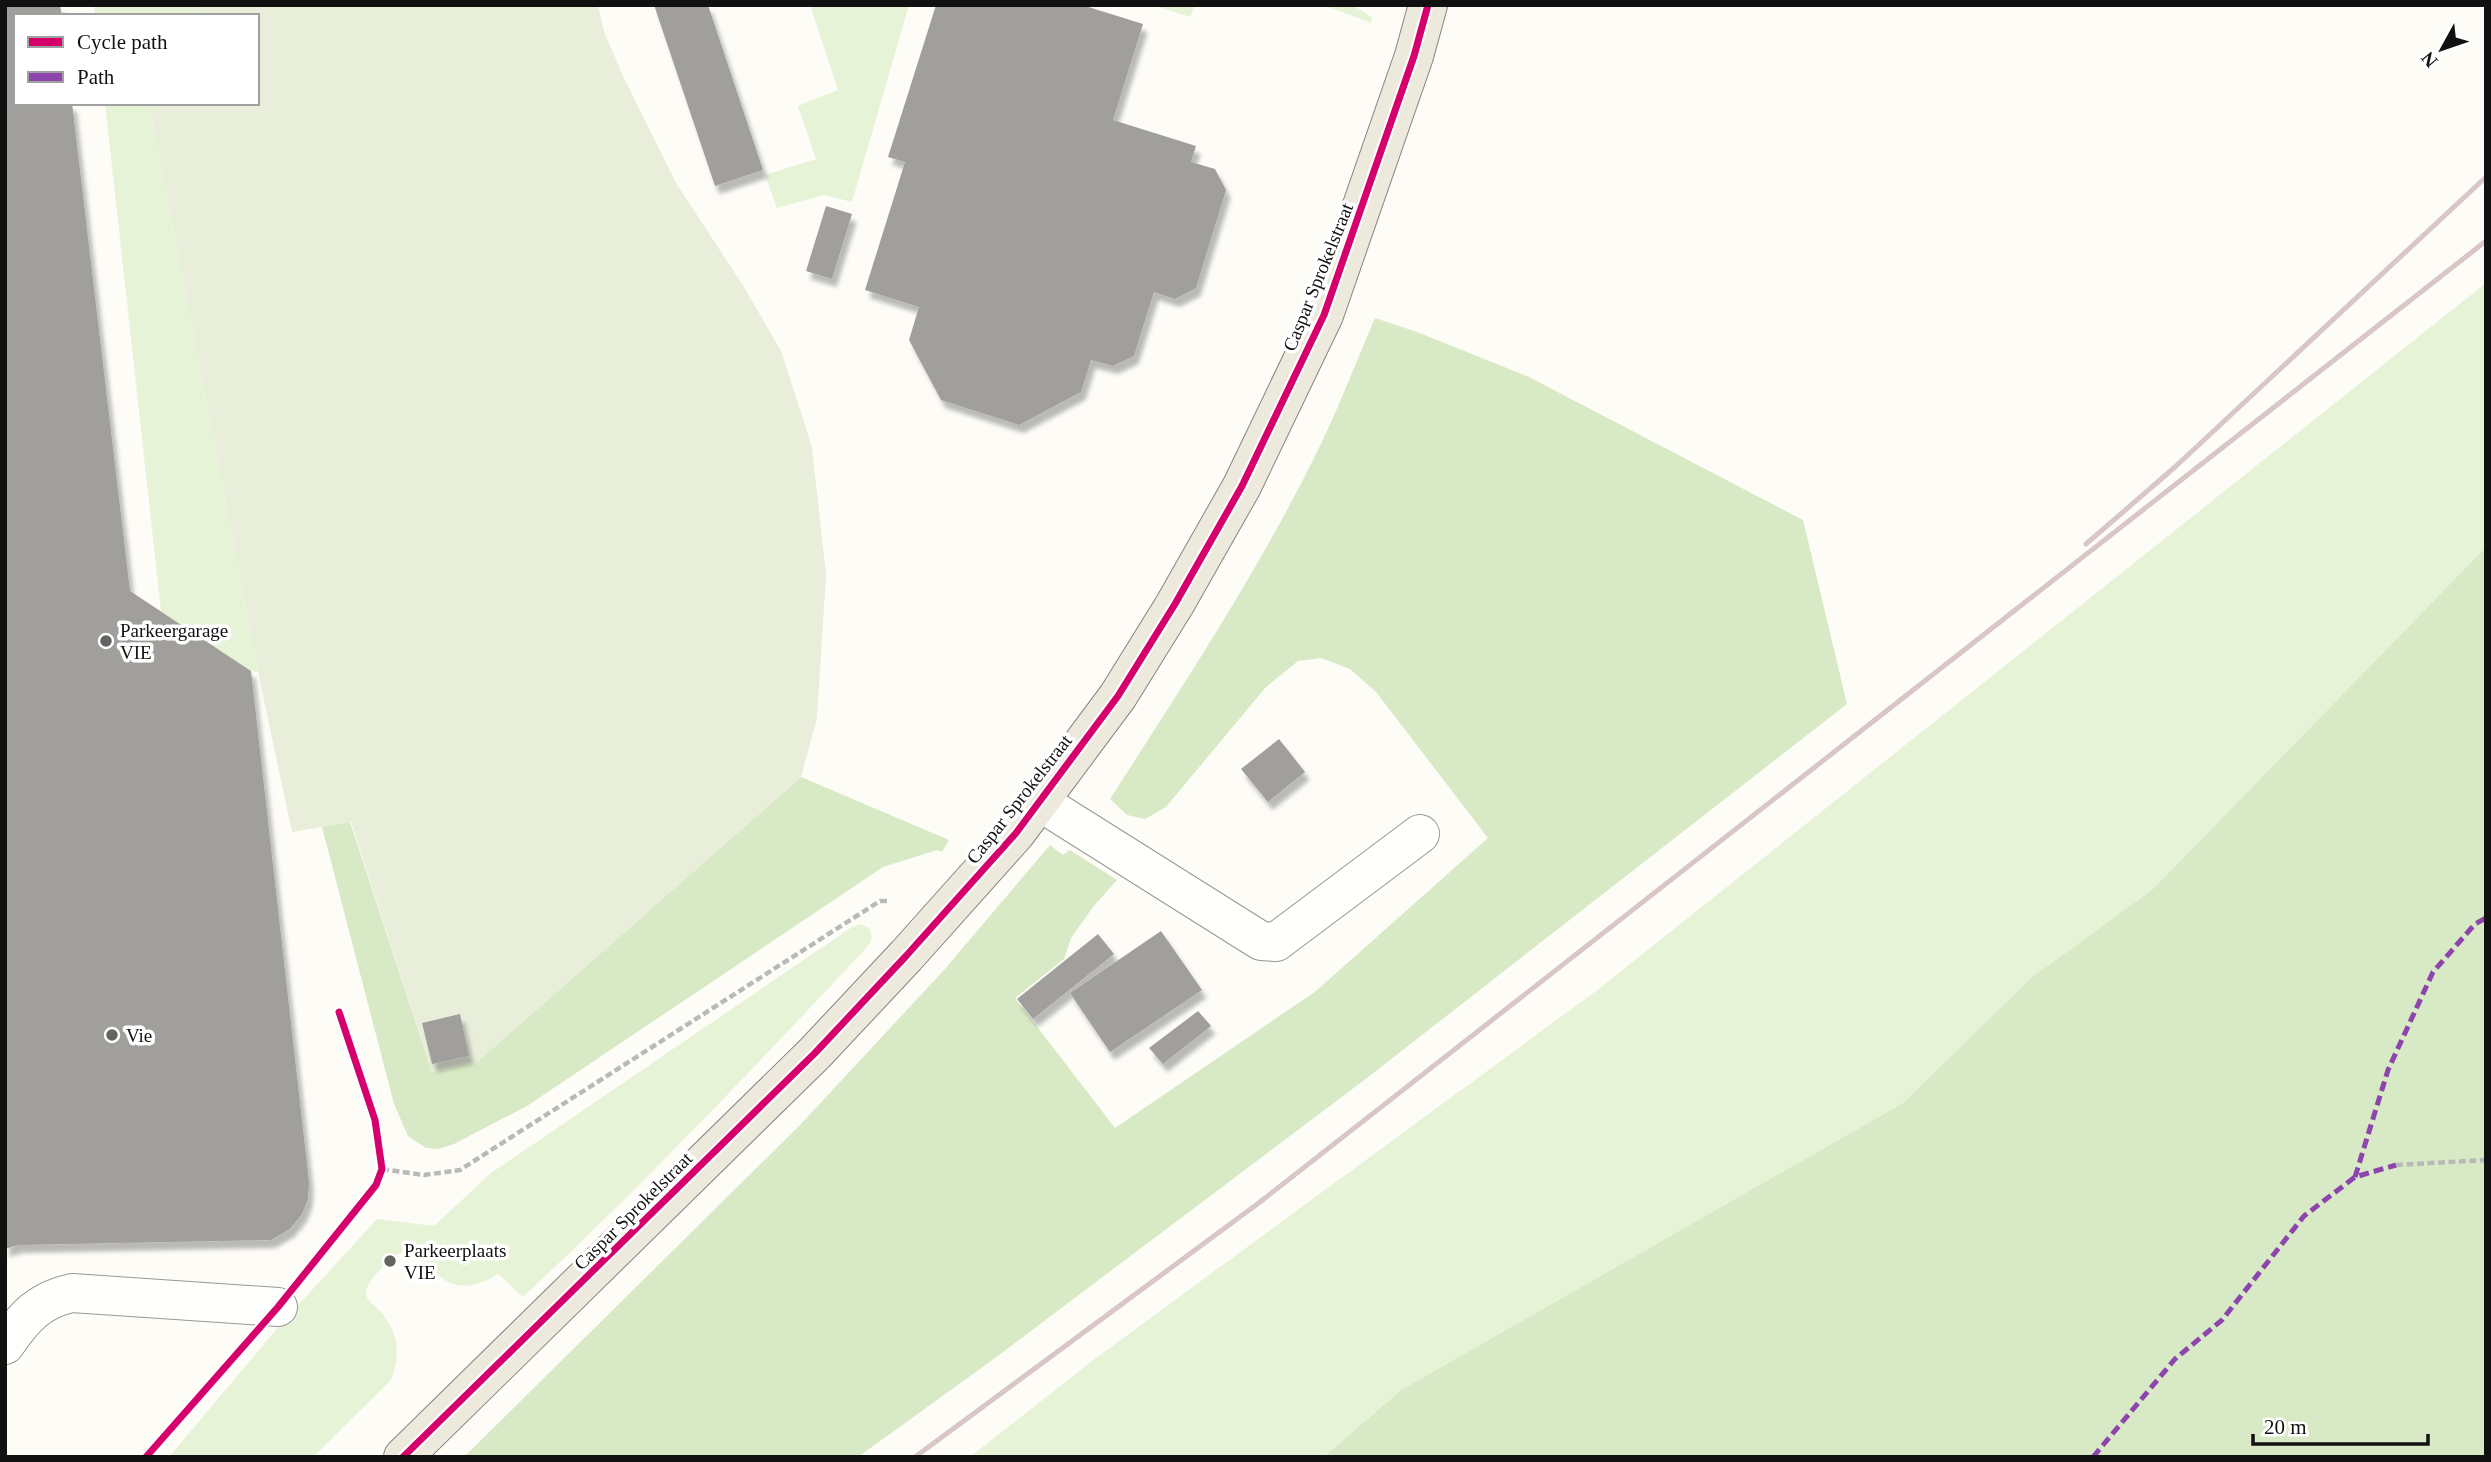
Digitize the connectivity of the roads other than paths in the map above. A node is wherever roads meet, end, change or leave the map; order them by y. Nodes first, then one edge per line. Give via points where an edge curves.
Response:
1 (1428, 5) edge
2 (1040, 802) junction
3 (1420, 834) dead end
4 (278, 1307) dead end
5 (5, 1345) edge
6 (403, 1457) edge

1 - 2 main road, Caspar Sprokelstraat via 1415,56 1324,315 1242,486 1118,696
2 - 3 lane, Caspar Sprokelstraat via 1261,941 1276,942
2 - 6 main road, Caspar Sprokelstraat via 956,901 815,1053
4 - 5 lane via 72,1293 53,1297 38,1307

